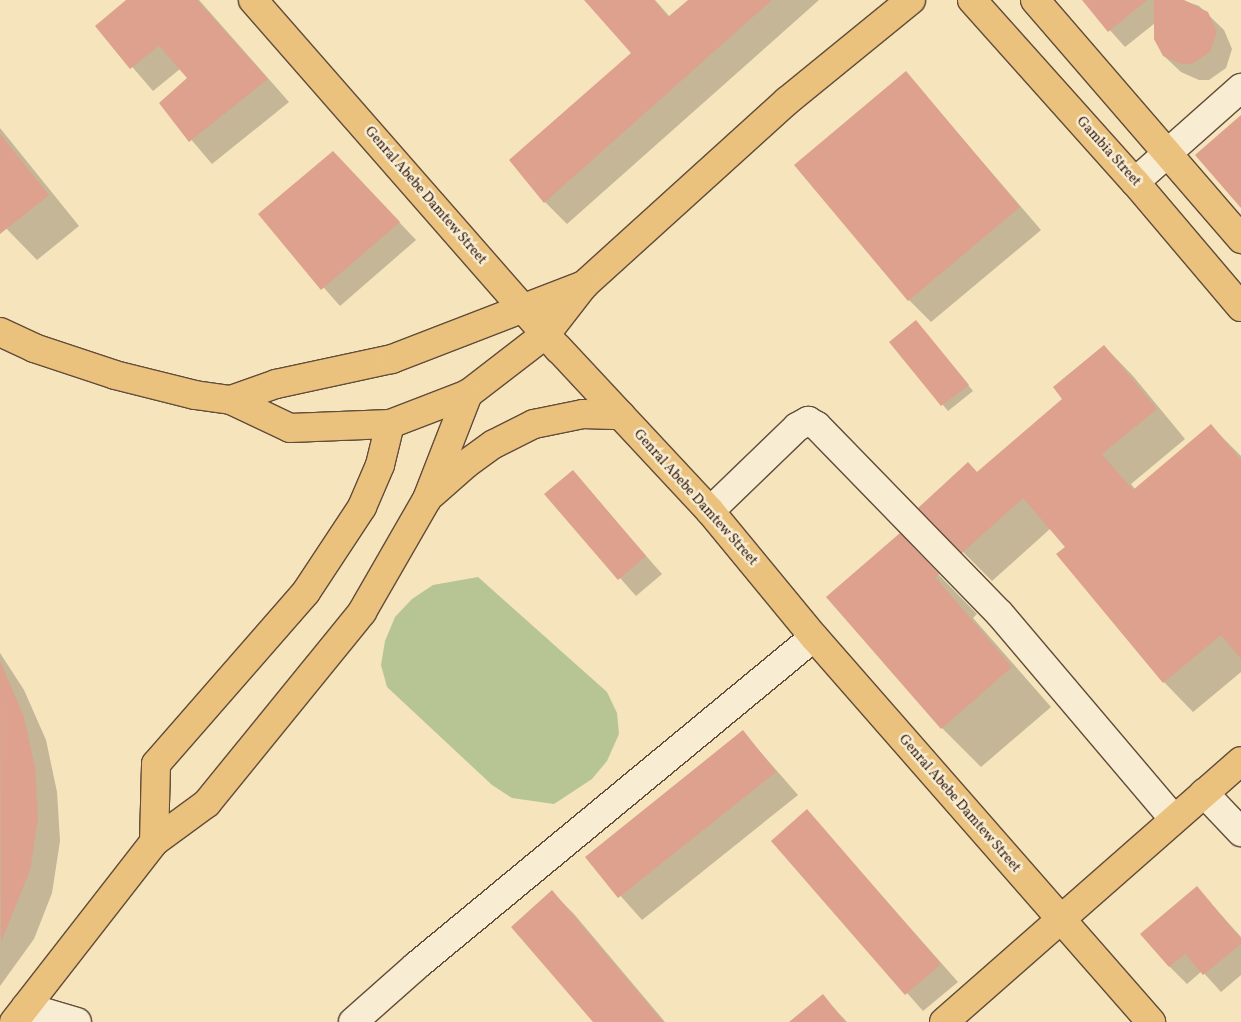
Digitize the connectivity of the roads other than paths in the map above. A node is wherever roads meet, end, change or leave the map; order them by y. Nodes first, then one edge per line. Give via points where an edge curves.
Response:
1 (253, 0) edge
2 (911, 0) edge
3 (972, 0) edge
4 (1035, 0) edge
5 (1241, 88) edge
6 (1168, 151) junction
7 (1135, 182) junction
8 (1241, 239) edge
9 (584, 285) junction
10 (523, 307) junction
11 (1241, 307) edge
12 (0, 332) edge
13 (546, 334) junction
14 (468, 394) junction
15 (231, 400) junction
16 (621, 415) junction
17 (390, 424) junction
18 (427, 499) junction
19 (710, 511) junction
20 (814, 637) junction
21 (1241, 761) edge
22 (1204, 793) junction
23 (1174, 819) junction
24 (1241, 832) edge
25 (154, 842) junction
26 (1060, 920) junction
27 (20, 1015) edge
28 (77, 1022) edge
29 (353, 1022) edge
30 (944, 1022) edge
31 (1151, 1022) edge

1 - 10 main road, Genral Abebe Damtew Street
2 - 9 main road via 787,101
3 - 7 main road, Gambia Street
4 - 6 main road
5 - 6 street
6 - 7 street
6 - 8 main road
7 - 11 main road, Gambia Street
9 - 10 main road
9 - 13 main road
10 - 13 main road, Genral Abebe Damtew Street
10 - 15 main road via 392,359 276,384
12 - 15 main road via 34,348 116,375 196,395
13 - 14 main road
13 - 16 main road, Genral Abebe Damtew Street
14 - 17 main road
14 - 18 main road
15 - 17 main road via 290,428
16 - 18 main road via 583,414 534,424 494,444
16 - 19 main road, Genral Abebe Damtew Street
17 - 25 main road via 380,465 362,507 306,592 156,764
18 - 25 main road via 362,612 207,804
19 - 20 main road, Genral Abebe Damtew Street
19 - 23 street via 796,427 808,421 817,426 1000,614
20 - 26 main road, Genral Abebe Damtew Street
20 - 29 street via 416,966
21 - 22 main road
22 - 23 main road
22 - 24 street
23 - 26 main road
25 - 27 main road
26 - 30 main road
26 - 31 main road, Genral Abebe Damtew Street
27 - 28 street

